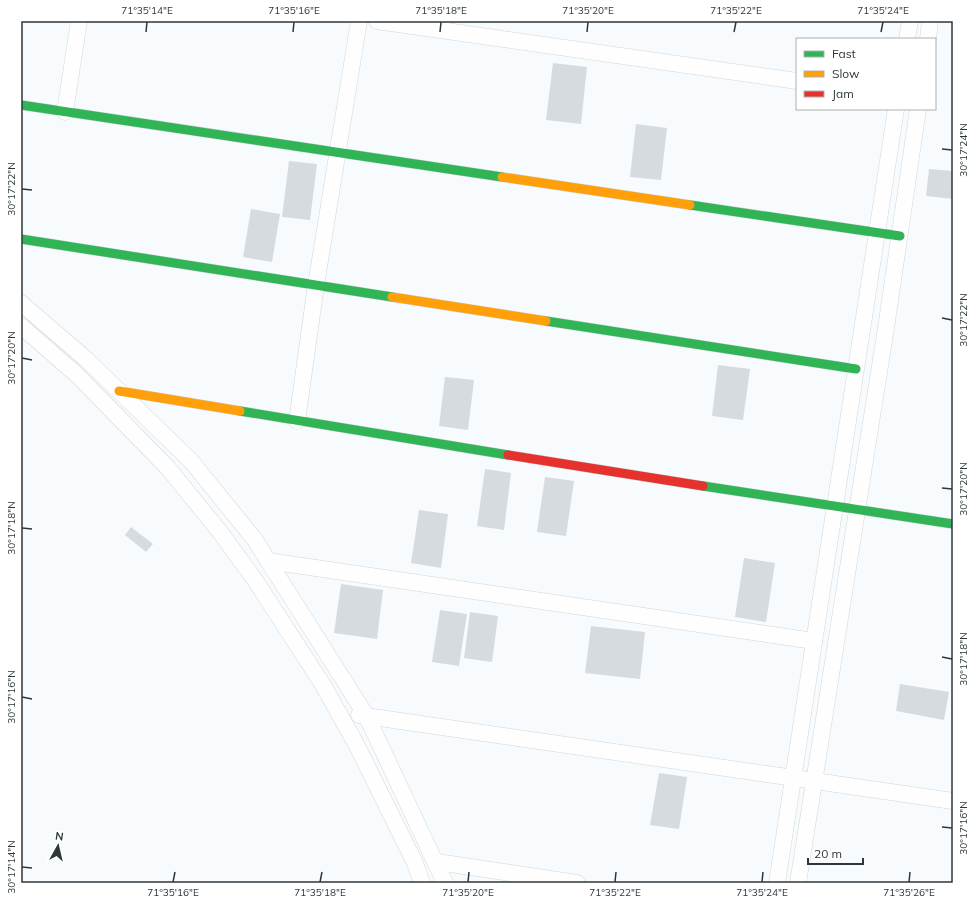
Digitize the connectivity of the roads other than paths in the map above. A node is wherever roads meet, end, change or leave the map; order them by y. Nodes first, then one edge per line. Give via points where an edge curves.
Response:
1 (78, 21) edge
2 (359, 21) edge
3 (377, 21) edge
4 (910, 21) edge
5 (930, 21) edge
6 (907, 38) edge
7 (928, 38) edge
8 (796, 81) edge
9 (21, 105) edge
10 (896, 110) edge
11 (918, 110) edge
12 (65, 112) junction
13 (338, 154) junction
14 (877, 233) junction
15 (900, 236) junction
16 (21, 239) edge
17 (316, 285) junction
18 (21, 303) edge
19 (21, 326) edge
20 (856, 369) junction
21 (119, 391) junction
22 (297, 421) junction
23 (834, 507) junction
24 (857, 510) junction
25 (953, 524) edge
26 (268, 562) junction
27 (814, 641) junction
28 (338, 711) junction
29 (367, 717) junction
30 (794, 777) junction
31 (814, 780) junction
32 (953, 801) edge
33 (437, 862) junction
34 (422, 883) edge
35 (446, 883) edge
36 (577, 883) edge
37 (777, 883) edge
38 (798, 883) edge

1 - 12 street
2 - 13 street
3 - 8 street
4 - 6 street
5 - 7 street
9 - 12 street
10 - 14 street
11 - 15 street
12 - 13 street
13 - 14 street
13 - 17 street
14 - 15 street
14 - 20 street
15 - 24 street
16 - 17 street
17 - 20 street
17 - 22 street
18 - 21 street
19 - 28 street via 77,375 168,468 255,580
20 - 23 street
21 - 22 street
21 - 26 street via 191,462 255,540
22 - 23 street
23 - 24 street
23 - 27 street
24 - 25 street
24 - 31 street
26 - 27 street
26 - 29 street
27 - 30 street
28 - 29 street
28 - 34 street via 415,862
29 - 30 street
29 - 33 street
30 - 31 street
30 - 37 street
31 - 32 street
31 - 38 street
33 - 35 street
33 - 36 street

